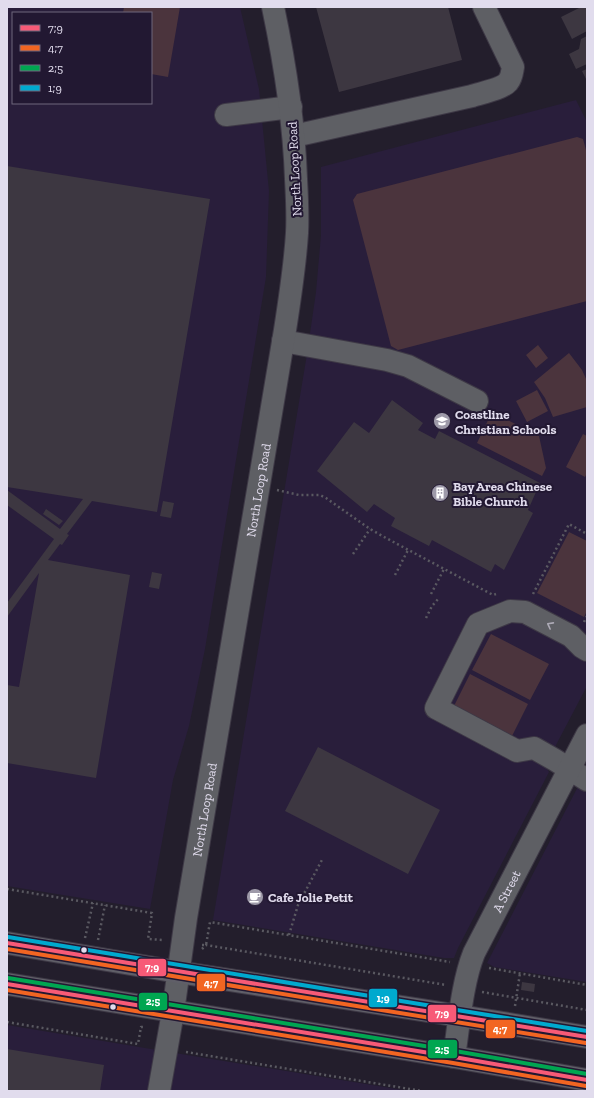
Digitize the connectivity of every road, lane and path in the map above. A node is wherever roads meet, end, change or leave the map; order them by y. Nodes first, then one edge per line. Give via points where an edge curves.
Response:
1 (273, 7) edge
2 (484, 7) edge
3 (291, 106) junction
4 (226, 115) dead end
5 (294, 136) junction
6 (283, 341) junction
7 (477, 401) dead end
8 (259, 485) junction
9 (370, 529) junction
10 (587, 534) edge
11 (408, 550) junction
12 (353, 554) dead end
13 (444, 569) junction
14 (395, 575) dead end
15 (431, 594) dead end
16 (498, 594) dead end
17 (532, 596) dead end
18 (439, 598) dead end
19 (587, 616) edge
20 (426, 618) dead end
21 (577, 619) dead end
22 (585, 623) edge
23 (587, 650) edge
24 (587, 735) edge
25 (578, 775) edge
26 (323, 858) dead end
27 (7, 889) edge
28 (92, 903) junction
29 (105, 905) junction
30 (289, 935) junction
31 (7, 943) edge
32 (206, 945) junction
33 (191, 946) junction
34 (88, 956) junction
35 (469, 965) junction
36 (178, 972) junction
37 (520, 973) junction
38 (7, 984) edge
39 (587, 985) edge
40 (464, 988) junction
41 (516, 998) junction
42 (587, 1010) edge
43 (460, 1016) junction
44 (7, 1022) edge
45 (171, 1022) junction
46 (511, 1024) junction
47 (587, 1037) edge
48 (182, 1052) dead end
49 (454, 1057) junction
50 (587, 1080) edge
51 (159, 1091) edge
52 (422, 1091) edge

1 - 3 street, North Loop Road
2 - 5 street via 513,67 507,83 472,96
3 - 4 street
3 - 5 street, North Loop Road
5 - 6 street, North Loop Road via 297,232
6 - 7 street via 408,366
6 - 8 street, North Loop Road
8 - 9 path via 299,495 320,495
8 - 33 street, North Loop Road
9 - 11 path
9 - 12 path
10 - 17 path via 569,524
11 - 13 path
11 - 14 path
13 - 15 path
13 - 16 path via 493,595
18 - 20 path
19 - 22 path
21 - 22 path
23 -> 25 street via 571,636 525,612 510,611 478,624 436,708 517,751 534,748
24 - 25 street, A Street
25 - 35 street, A Street via 477,947
26 - 30 path via 298,905
27 - 28 path
28 - 29 path
28 - 34 path
29 - 33 path via 152,913 148,939
29 - 34 path
30 - 32 path via 210,922
30 - 35 path
31 - 34 main road
32 - 33 path
32 - 33 path
32 - 40 path
33 - 36 street, North Loop Road
34 - 36 main road
35 - 37 path
35 - 40 street, A Street
36 - 43 main road
36 - 45 street, North Loop Road
37 - 39 path
37 - 41 path
38 - 45 main road
40 - 41 path
40 - 43 street, A Street
41 - 42 path
41 - 46 path
43 - 46 main road
43 - 49 street, A Street
44 - 45 path via 138,1044 141,1027
45 - 49 main road
45 - 51 street, North Loop Road
46 - 47 main road
48 - 52 path
49 - 50 main road

